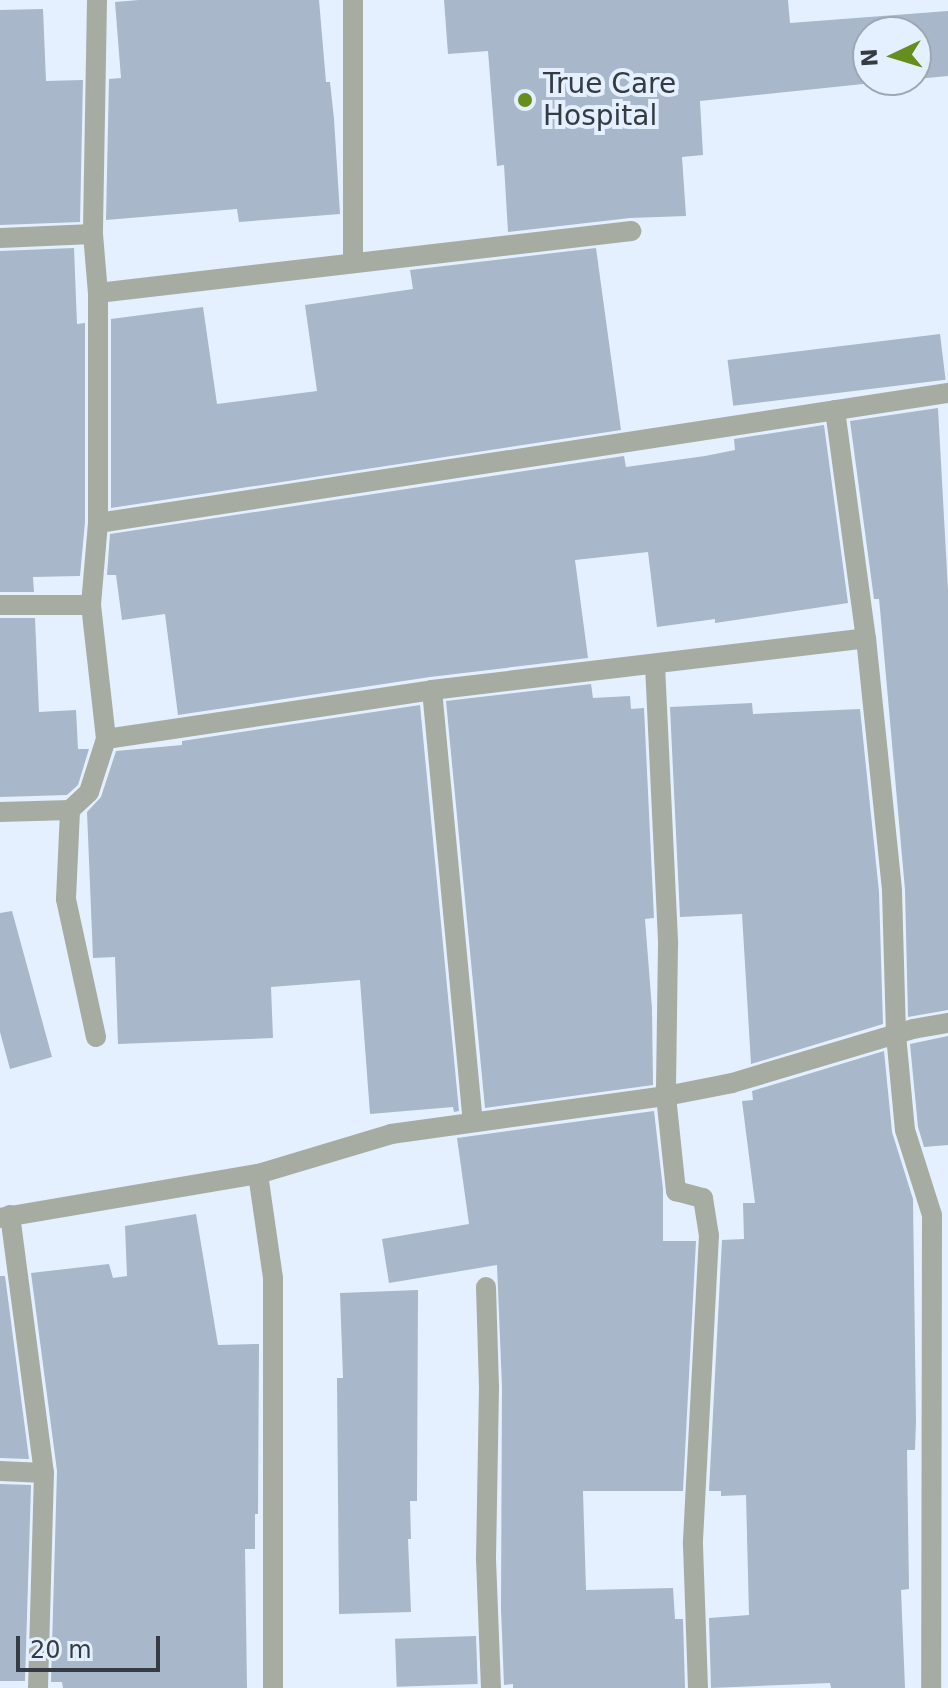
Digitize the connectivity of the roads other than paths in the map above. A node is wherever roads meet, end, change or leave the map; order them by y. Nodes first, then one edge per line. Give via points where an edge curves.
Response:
1 (97, 0) edge
2 (353, 0) edge
3 (631, 231) dead end
4 (93, 234) junction
5 (0, 238) edge
6 (353, 263) junction
7 (98, 293) junction
8 (948, 393) edge
9 (835, 410) junction
10 (98, 523) junction
11 (0, 605) edge
12 (91, 605) junction
13 (866, 638) junction
14 (655, 665) junction
15 (432, 690) junction
16 (106, 739) junction
17 (70, 810) junction
18 (0, 812) edge
19 (948, 1023) edge
20 (896, 1035) junction
21 (96, 1037) dead end
22 (666, 1096) junction
23 (473, 1122) junction
24 (258, 1174) junction
25 (5, 1216) edge
26 (486, 1287) dead end
27 (0, 1471) edge
28 (44, 1473) junction
29 (38, 1688) edge
30 (273, 1688) edge
31 (491, 1688) edge
32 (698, 1688) edge
33 (931, 1688) edge

1 - 4 street
2 - 6 street
3 - 6 street
4 - 5 street
4 - 7 street
6 - 7 street
7 - 10 street
8 - 9 street
9 - 10 street
9 - 13 street
10 - 12 street
11 - 12 street
12 - 16 street
13 - 14 street
13 - 20 street via 892,891
14 - 15 street
14 - 22 street via 668,944
15 - 16 street
15 - 23 street
16 - 17 street via 89,792
17 - 18 street
17 - 21 street via 66,899
19 - 20 street
20 - 22 street via 732,1083
20 - 33 street via 905,1130 932,1215
22 - 23 street
22 - 32 street via 676,1191 703,1198 709,1235 693,1545
23 - 24 street via 391,1134
24 - 25 street
24 - 30 street via 273,1278
25 - 28 street
26 - 31 street
27 - 28 street
28 - 29 street

